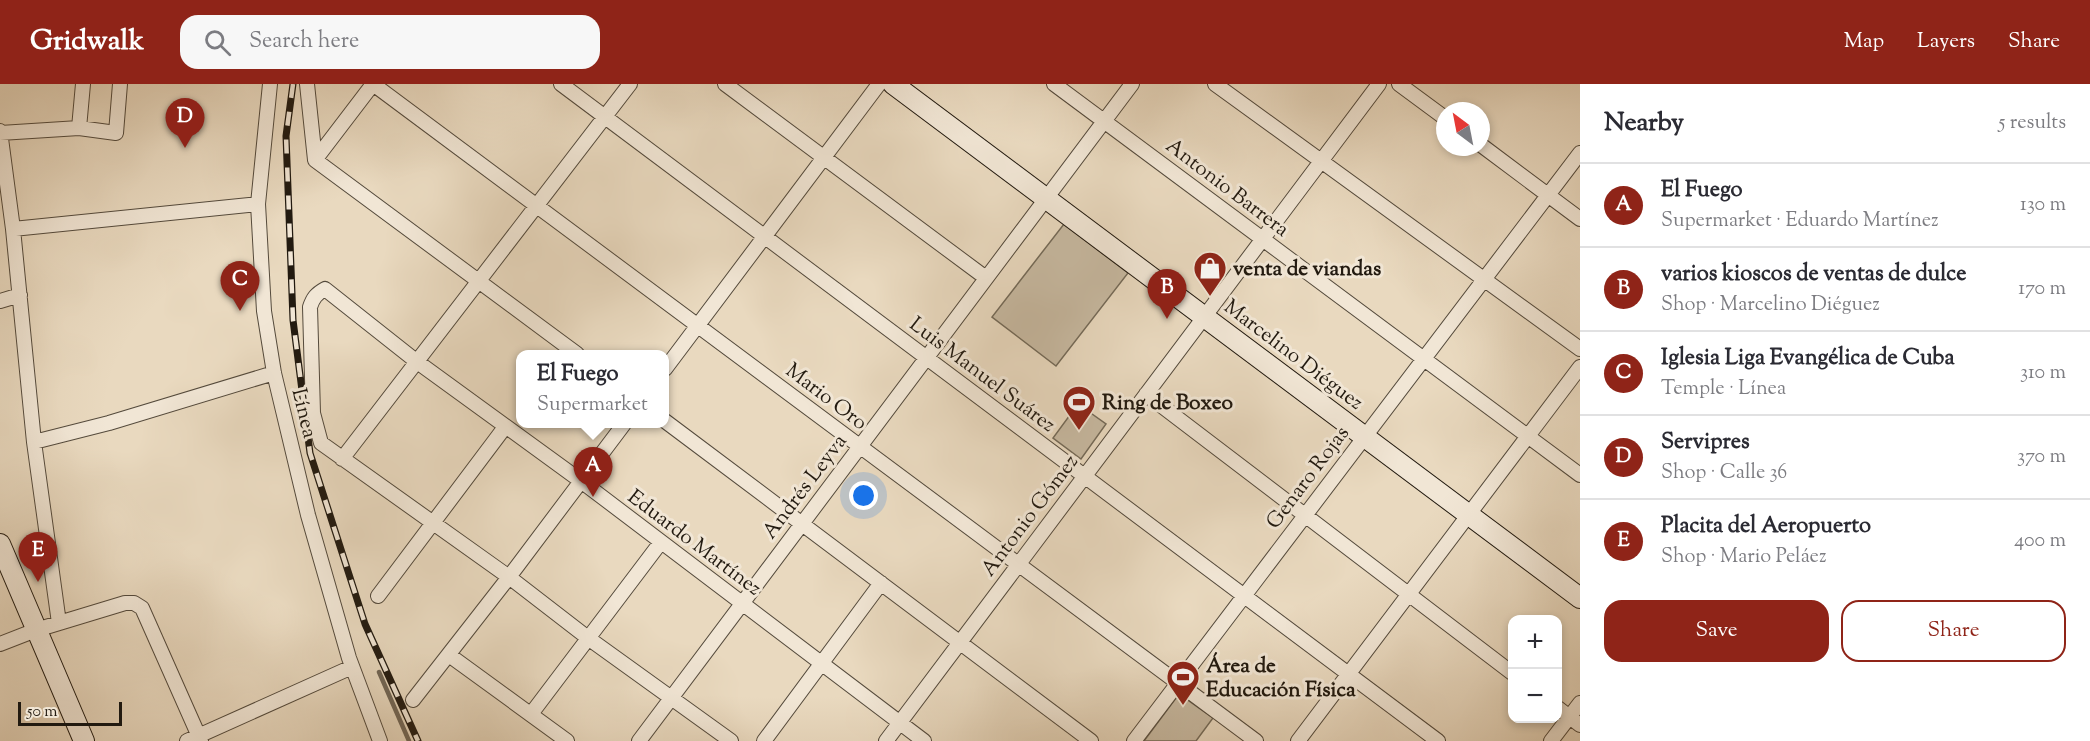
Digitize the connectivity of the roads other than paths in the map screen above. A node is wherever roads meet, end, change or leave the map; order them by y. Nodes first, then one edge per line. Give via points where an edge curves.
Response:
1 (83, 84) edge
2 (120, 84) edge
3 (270, 84) edge
4 (307, 84) edge
5 (373, 84) edge
6 (561, 84) edge
7 (630, 84) edge
8 (725, 84) edge
9 (879, 84) edge
10 (893, 84) edge
11 (1054, 84) edge
12 (1132, 84) edge
13 (1215, 84) edge
14 (1379, 84) edge
15 (1399, 84) edge
16 (1436, 111) edge
17 (605, 117) junction
18 (1104, 121) junction
19 (79, 128) junction
20 (0, 132) edge
21 (1490, 152) edge
22 (1580, 153) edge
23 (2, 154) edge
24 (824, 158) junction
25 (315, 159) junction
26 (1320, 161) junction
27 (1548, 195) junction
28 (1045, 198) junction
29 (258, 204) junction
30 (537, 206) junction
31 (1580, 219) edge
32 (13, 229) junction
33 (765, 237) junction
34 (1262, 239) junction
35 (986, 278) junction
36 (1484, 278) junction
37 (480, 281) junction
38 (325, 289) joint
39 (20, 295) junction
40 (0, 301) edge
41 (1204, 317) junction
42 (698, 326) junction
43 (1580, 349) edge
44 (572, 350) edge
45 (926, 358) junction
46 (1424, 358) junction
47 (416, 361) junction
48 (669, 364) edge
49 (1580, 367) edge
50 (274, 374) junction
51 (1146, 394) junction
52 (669, 424) edge
53 (506, 427) junction
54 (620, 428) edge
55 (1528, 436) junction
56 (1364, 437) junction
57 (34, 442) junction
58 (860, 447) junction
59 (342, 459) junction
60 (1580, 475) edge
61 (1084, 477) junction
62 (581, 481) junction
63 (1469, 514) junction
64 (1305, 515) junction
65 (432, 524) junction
66 (802, 524) junction
67 (661, 542) junction
68 (0, 543) edge
69 (1018, 565) junction
70 (509, 577) junction
71 (881, 583) junction
72 (1410, 593) junction
73 (378, 596) dead end
74 (1244, 596) junction
75 (1580, 598) edge
76 (742, 604) junction
77 (59, 623) junction
78 (36, 630) junction
79 (588, 638) junction
80 (960, 643) junction
81 (0, 644) edge
82 (449, 655) junction
83 (822, 664) junction
84 (352, 667) junction
85 (1508, 670) edge
86 (1348, 674) junction
87 (1178, 683) junction
88 (671, 698) junction
89 (413, 700) dead end
90 (1580, 703) edge
91 (1562, 712) edge
92 (531, 714) junction
93 (1575, 721) edge
94 (900, 723) junction
95 (196, 739) edge
96 (84, 741) edge
97 (380, 741) edge
98 (567, 741) edge
99 (639, 741) edge
100 (731, 741) edge
101 (764, 741) edge
102 (886, 741) edge
103 (924, 741) edge
104 (1090, 741) edge
105 (1134, 741) edge
106 (1256, 741) edge
107 (1298, 741) edge
108 (1437, 741) edge
109 (1551, 741) edge

1 - 19 street
2 - 19 street via 116,133
3 - 29 street, Línea
4 - 25 street
5 - 25 street
5 - 30 street, Mario Oro
6 - 17 street, Luis Manuel Suárez
7 - 17 street
8 - 24 street
9 - 24 street
10 - 28 street, Marcelino Diéguez
11 - 18 street, Antonio Barrera
12 - 18 street, Andrés Leyva
13 - 26 street
14 - 26 street, Antonio Gómez
15 - 16 street
17 - 30 street
17 - 33 street, Luis Manuel Suárez
18 - 28 street, Andrés Leyva
18 - 34 street, Antonio Barrera
19 - 20 street
20 - 23 street
21 - 27 street
22 - 27 street, Genaro Rojas
23 - 32 street
24 - 33 street
24 - 35 street
25 - 37 street
26 - 34 street, Antonio Gómez
26 - 36 street
27 - 31 street
27 - 36 street, Genaro Rojas
28 - 35 street, Andrés Leyva
28 - 41 street, Marcelino Diéguez
29 - 32 street
29 - 50 street, Línea via 264,311
30 - 37 street
30 - 42 street, Mario Oro
32 - 39 street
33 - 42 street
33 - 45 street, Luis Manuel Suárez
34 - 41 street, Antonio Gómez
34 - 46 street, Antonio Barrera
35 - 45 street, Andrés Leyva
36 - 43 street
36 - 46 street, Genaro Rojas
37 - 44 street
37 - 47 street
38 - 47 street, Eduardo Martínez
38 - 59 street, Línea via 312,298 310,307 313,413 321,443
39 - 40 street
39 - 57 street
41 - 51 street, Antonio Gómez
41 - 56 street, Marcelino Diéguez
42 - 48 street
42 - 58 street, Mario Oro
45 - 58 street, Andrés Leyva
45 - 61 street, Luis Manuel Suárez
46 - 55 street, Antonio Barrera
46 - 56 street, Genaro Rojas
47 - 53 street, Eduardo Martínez
47 - 59 street
49 - 55 street
50 - 57 street
50 - 84 street, Línea via 308,515
51 - 61 street, Antonio Gómez
51 - 64 street
52 - 66 street
53 - 62 street, Eduardo Martínez
53 - 65 street
54 - 62 street
55 - 60 street, Antonio Barrera
55 - 63 street
56 - 63 street, Marcelino Diéguez
56 - 64 street, Genaro Rojas
57 - 77 street
58 - 66 street, Andrés Leyva
58 - 69 street, Mario Oro
59 - 65 street, Línea
61 - 69 street, Antonio Gómez
61 - 74 street, Luis Manuel Suárez
62 - 67 street, Eduardo Martínez
62 - 70 street
63 - 72 street
63 - 75 street, Marcelino Diéguez
64 - 72 street
64 - 74 street, Genaro Rojas
65 - 70 street, Línea
65 - 73 street
66 - 71 street
66 - 76 street, Andrés Leyva
67 - 76 street, Eduardo Martínez
67 - 79 street
68 - 78 street
69 - 80 street, Antonio Gómez
69 - 87 street, Mario Oro
70 - 79 street, Línea
70 - 82 street
71 - 80 street
71 - 83 street
72 - 85 street
72 - 86 street
74 - 86 street, Luis Manuel Suárez
74 - 87 street, Genaro Rojas
76 - 83 street, Eduardo Martínez
76 - 88 street, Andrés Leyva
77 - 78 street
77 - 95 street via 125,603 142,608
78 - 81 street
78 - 96 street
79 - 88 street, Línea
79 - 92 street
80 - 94 street, Antonio Gómez
80 - 104 street
82 - 89 street
82 - 92 street
83 - 94 street, Eduardo Martínez
83 - 101 street
84 - 95 street
84 - 97 street, Línea
86 - 107 street
86 - 108 street, Luis Manuel Suárez
87 - 105 street, Genaro Rojas
87 - 106 street, Mario Oro
88 - 99 street, Andrés Leyva
88 - 100 street, Línea
90 - 93 street
91 - 93 street
92 - 98 street
93 - 109 street
94 - 102 street, Antonio Gómez
94 - 103 street, Eduardo Martínez

